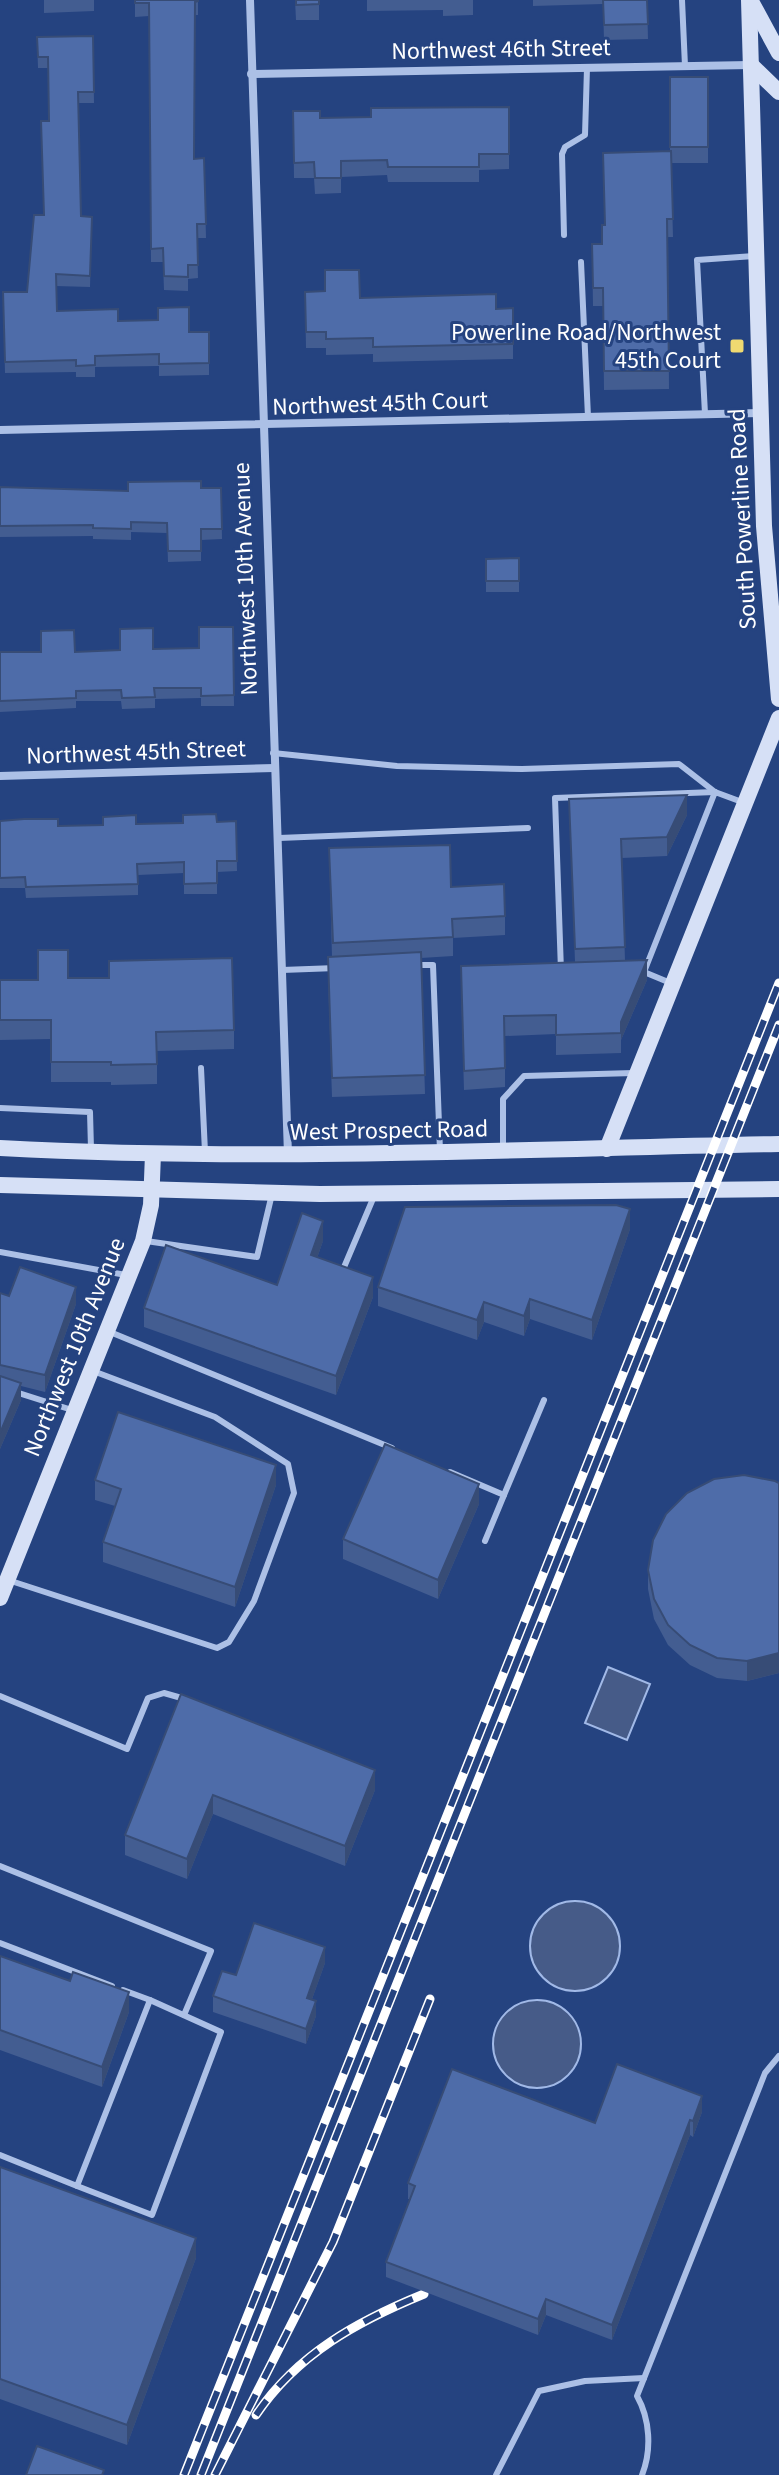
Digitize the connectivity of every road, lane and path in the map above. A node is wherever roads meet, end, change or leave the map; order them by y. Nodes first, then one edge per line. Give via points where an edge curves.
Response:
1 (250, 0) edge
2 (682, 0) edge
3 (750, 0) edge
4 (779, 53) edge
5 (751, 65) junction
6 (685, 66) junction
7 (587, 68) junction
8 (251, 74) junction
9 (779, 92) edge
10 (564, 235) dead end
11 (756, 256) junction
12 (581, 262) dead end
13 (760, 413) junction
14 (705, 414) junction
15 (588, 417) junction
16 (264, 427) junction
17 (0, 430) edge
18 (779, 699) edge
19 (779, 718) edge
20 (273, 753) junction
21 (274, 768) junction
22 (0, 776) edge
23 (715, 792) junction
24 (745, 804) junction
25 (528, 828) dead end
26 (279, 838) junction
27 (403, 966) edge
28 (343, 968) edge
29 (282, 970) junction
30 (644, 972) junction
31 (630, 973) edge
32 (575, 974) edge
33 (673, 984) junction
34 (201, 1068) dead end
35 (637, 1073) junction
36 (0, 1108) edge
37 (779, 1144) edge
38 (0, 1148) edge
39 (607, 1149) junction
40 (503, 1152) junction
41 (91, 1153) junction
42 (153, 1154) junction
43 (440, 1154) junction
44 (205, 1156) junction
45 (288, 1156) junction
46 (0, 1185) edge
47 (779, 1189) edge
48 (152, 1192) junction
49 (272, 1193) junction
50 (375, 1194) junction
51 (143, 1241) junction
52 (0, 1252) edge
53 (129, 1276) junction
54 (340, 1277) edge
55 (107, 1330) junction
56 (91, 1370) junction
57 (0, 1387) edge
58 (544, 1400) dead end
59 (74, 1411) junction
60 (401, 1452) edge
61 (445, 1470) edge
62 (504, 1495) junction
63 (485, 1541) dead end
64 (7, 1580) junction
65 (0, 1598) edge
66 (0, 1696) edge
67 (193, 1702) edge
68 (0, 1866) edge
69 (0, 1943) edge
70 (150, 2000) junction
71 (184, 2015) junction
72 (779, 2056) edge
73 (0, 2155) edge
74 (77, 2186) junction
75 (644, 2378) junction
76 (496, 2475) edge
77 (642, 2475) edge

1 - 8 street, Northwest 10th Avenue
2 - 6 lane
3 - 4 main road
3 - 5 main road, South Powerline Road
5 - 6 street, Northwest 46th Street
5 - 9 main road
5 - 11 main road, South Powerline Road
6 - 7 street, Northwest 46th Street
7 - 8 street, Northwest 46th Street
7 - 10 lane via 585,135 562,154
8 - 16 street, Northwest 10th Avenue
11 - 13 main road, South Powerline Road
11 - 14 lane via 697,260
12 - 15 lane
13 - 14 street, Northwest 45th Court
13 - 18 main road, South Powerline Road
14 - 15 street, Northwest 45th Court
15 - 16 street, Northwest 45th Court
16 - 17 street, Northwest 45th Court
16 - 20 street, Northwest 10th Avenue
19 - 24 main road
20 - 21 street, Northwest 10th Avenue
20 - 23 lane via 397,766 679,764
21 - 22 street, Northwest 45th Street
21 - 26 street, Northwest 10th Avenue
23 - 24 lane
23 - 30 lane
23 - 32 lane via 555,798 561,975
24 - 33 main road
25 - 26 lane
26 - 29 street, Northwest 10th Avenue
27 - 43 lane via 433,965
28 - 29 lane
29 - 45 street, Northwest 10th Avenue
30 - 31 lane
30 - 33 lane
33 - 35 main road
34 - 44 lane
35 - 39 main road
35 - 40 lane via 524,1076 503,1099
36 - 41 lane via 90,1112
37 - 39 main road, West Prospect Road
38 - 41 main road, West Prospect Road
39 - 40 main road, West Prospect Road
40 - 43 main road, West Prospect Road
41 - 42 main road, West Prospect Road
42 - 44 main road, West Prospect Road
42 - 48 main road, Northwest 10th Avenue
43 - 45 main road, West Prospect Road
44 - 45 main road, West Prospect Road
46 - 48 main road
47 - 50 main road
48 - 49 main road
48 - 51 main road, Northwest 10th Avenue
49 - 50 main road
49 - 51 lane via 257,1257
50 - 54 lane
51 - 53 main road, Northwest 10th Avenue
52 - 53 lane
53 - 55 main road, Northwest 10th Avenue
55 - 56 main road, Northwest 10th Avenue
55 - 60 lane
56 - 59 main road, Northwest 10th Avenue
56 - 64 lane via 215,1417 288,1464 294,1493 254,1601 229,1642 217,1648
57 - 59 lane
58 - 62 lane
59 - 64 main road, Northwest 10th Avenue
61 - 62 lane
62 - 63 lane
64 - 65 main road, Northwest 10th Avenue
66 - 67 lane via 127,1749 148,1698 164,1693
68 - 71 lane via 211,1951
69 - 70 lane
70 - 71 lane
70 - 74 lane
71 - 74 lane via 221,2032 152,2215
72 - 75 lane via 765,2073
73 - 74 lane
75 - 76 lane via 585,2381 539,2391
75 - 77 lane via 637,2396 648,2433

